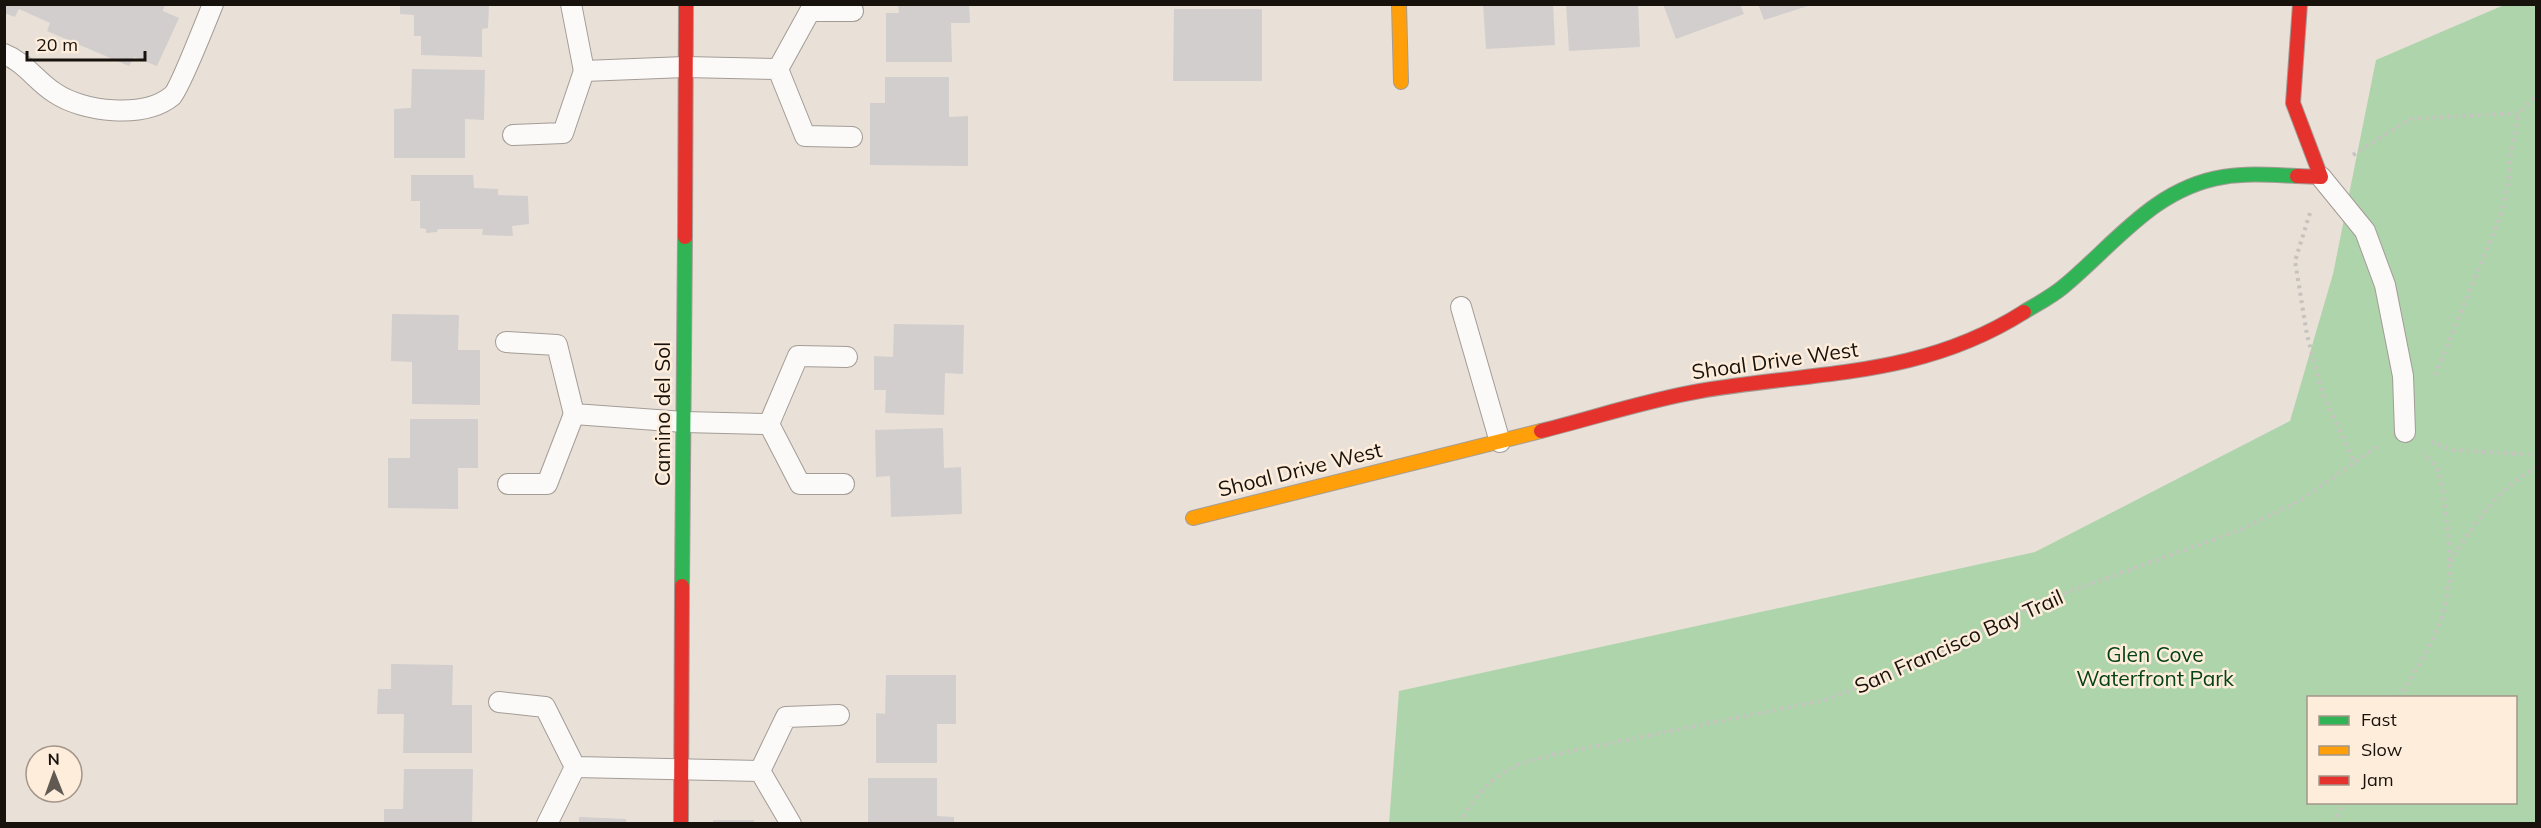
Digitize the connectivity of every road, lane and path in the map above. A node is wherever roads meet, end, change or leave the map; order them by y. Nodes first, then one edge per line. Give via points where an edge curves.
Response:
1 (213, 4) edge
2 (571, 4) edge
3 (686, 4) edge
4 (1399, 4) edge
5 (2300, 4) edge
6 (853, 11) dead end
7 (4, 54) edge
8 (685, 67) junction
9 (778, 69) junction
10 (585, 71) junction
11 (1401, 82) dead end
12 (2536, 96) edge
13 (2519, 113) junction
14 (513, 135) dead end
15 (852, 137) dead end
16 (2321, 177) junction
17 (1461, 307) dead end
18 (506, 342) dead end
19 (847, 357) dead end
20 (2433, 379) dead end
21 (574, 414) junction
22 (684, 422) junction
23 (769, 423) junction
24 (2405, 432) junction
25 (1500, 442) junction
26 (2536, 456) edge
27 (2536, 467) edge
28 (508, 484) dead end
29 (844, 484) dead end
30 (1193, 518) dead end
31 (2450, 563) junction
32 (2399, 696) edge
33 (499, 702) dead end
34 (839, 715) dead end
35 (575, 767) junction
36 (681, 769) junction
37 (760, 771) junction
38 (2342, 804) edge
39 (547, 824) edge
40 (681, 824) edge
41 (791, 824) edge
42 (1461, 824) edge
43 (2335, 824) edge

1 - 7 lane via 173,95 148,108 101,111 55,94 15,58
2 - 10 lane
3 - 8 street, Camino del Sol
4 - 11 street
5 - 16 street via 2293,103
6 - 9 lane via 810,10
8 - 9 lane
8 - 10 lane
8 - 22 street, Camino del Sol
9 - 15 lane via 805,136
10 - 14 lane via 563,133
12 - 13 path
13 - 16 path via 2410,119
13 - 20 path via 2500,217
16 - 24 lane via 2365,231 2385,285 2403,376
16 - 25 street, Shoal Drive West via 2251,174 2222,177 2181,190 2133,222 2062,288 2010,321 1955,348 1858,371 1699,391
16 - 42 path, San Francisco Bay Trail via 2295,261 2307,335 2322,392 2355,464 2301,500 2240,530 2046,600 1897,673 1825,700 1551,755 1514,766 1486,787 1464,814
17 - 25 lane
18 - 21 lane via 557,345
19 - 23 lane via 798,356
21 - 22 lane
21 - 28 lane via 547,484
22 - 23 lane
22 - 36 street, Camino del Sol
23 - 29 lane via 800,484
24 - 26 path via 2453,450
24 - 31 path via 2438,470
25 - 30 street, Shoal Drive West
27 - 31 path via 2488,505
31 - 32 path via 2444,614 2434,640
33 - 35 lane via 545,707
34 - 37 lane via 786,717
35 - 36 lane
35 - 39 lane
36 - 37 lane
36 - 40 street, Camino del Sol
37 - 41 lane
38 - 43 path

